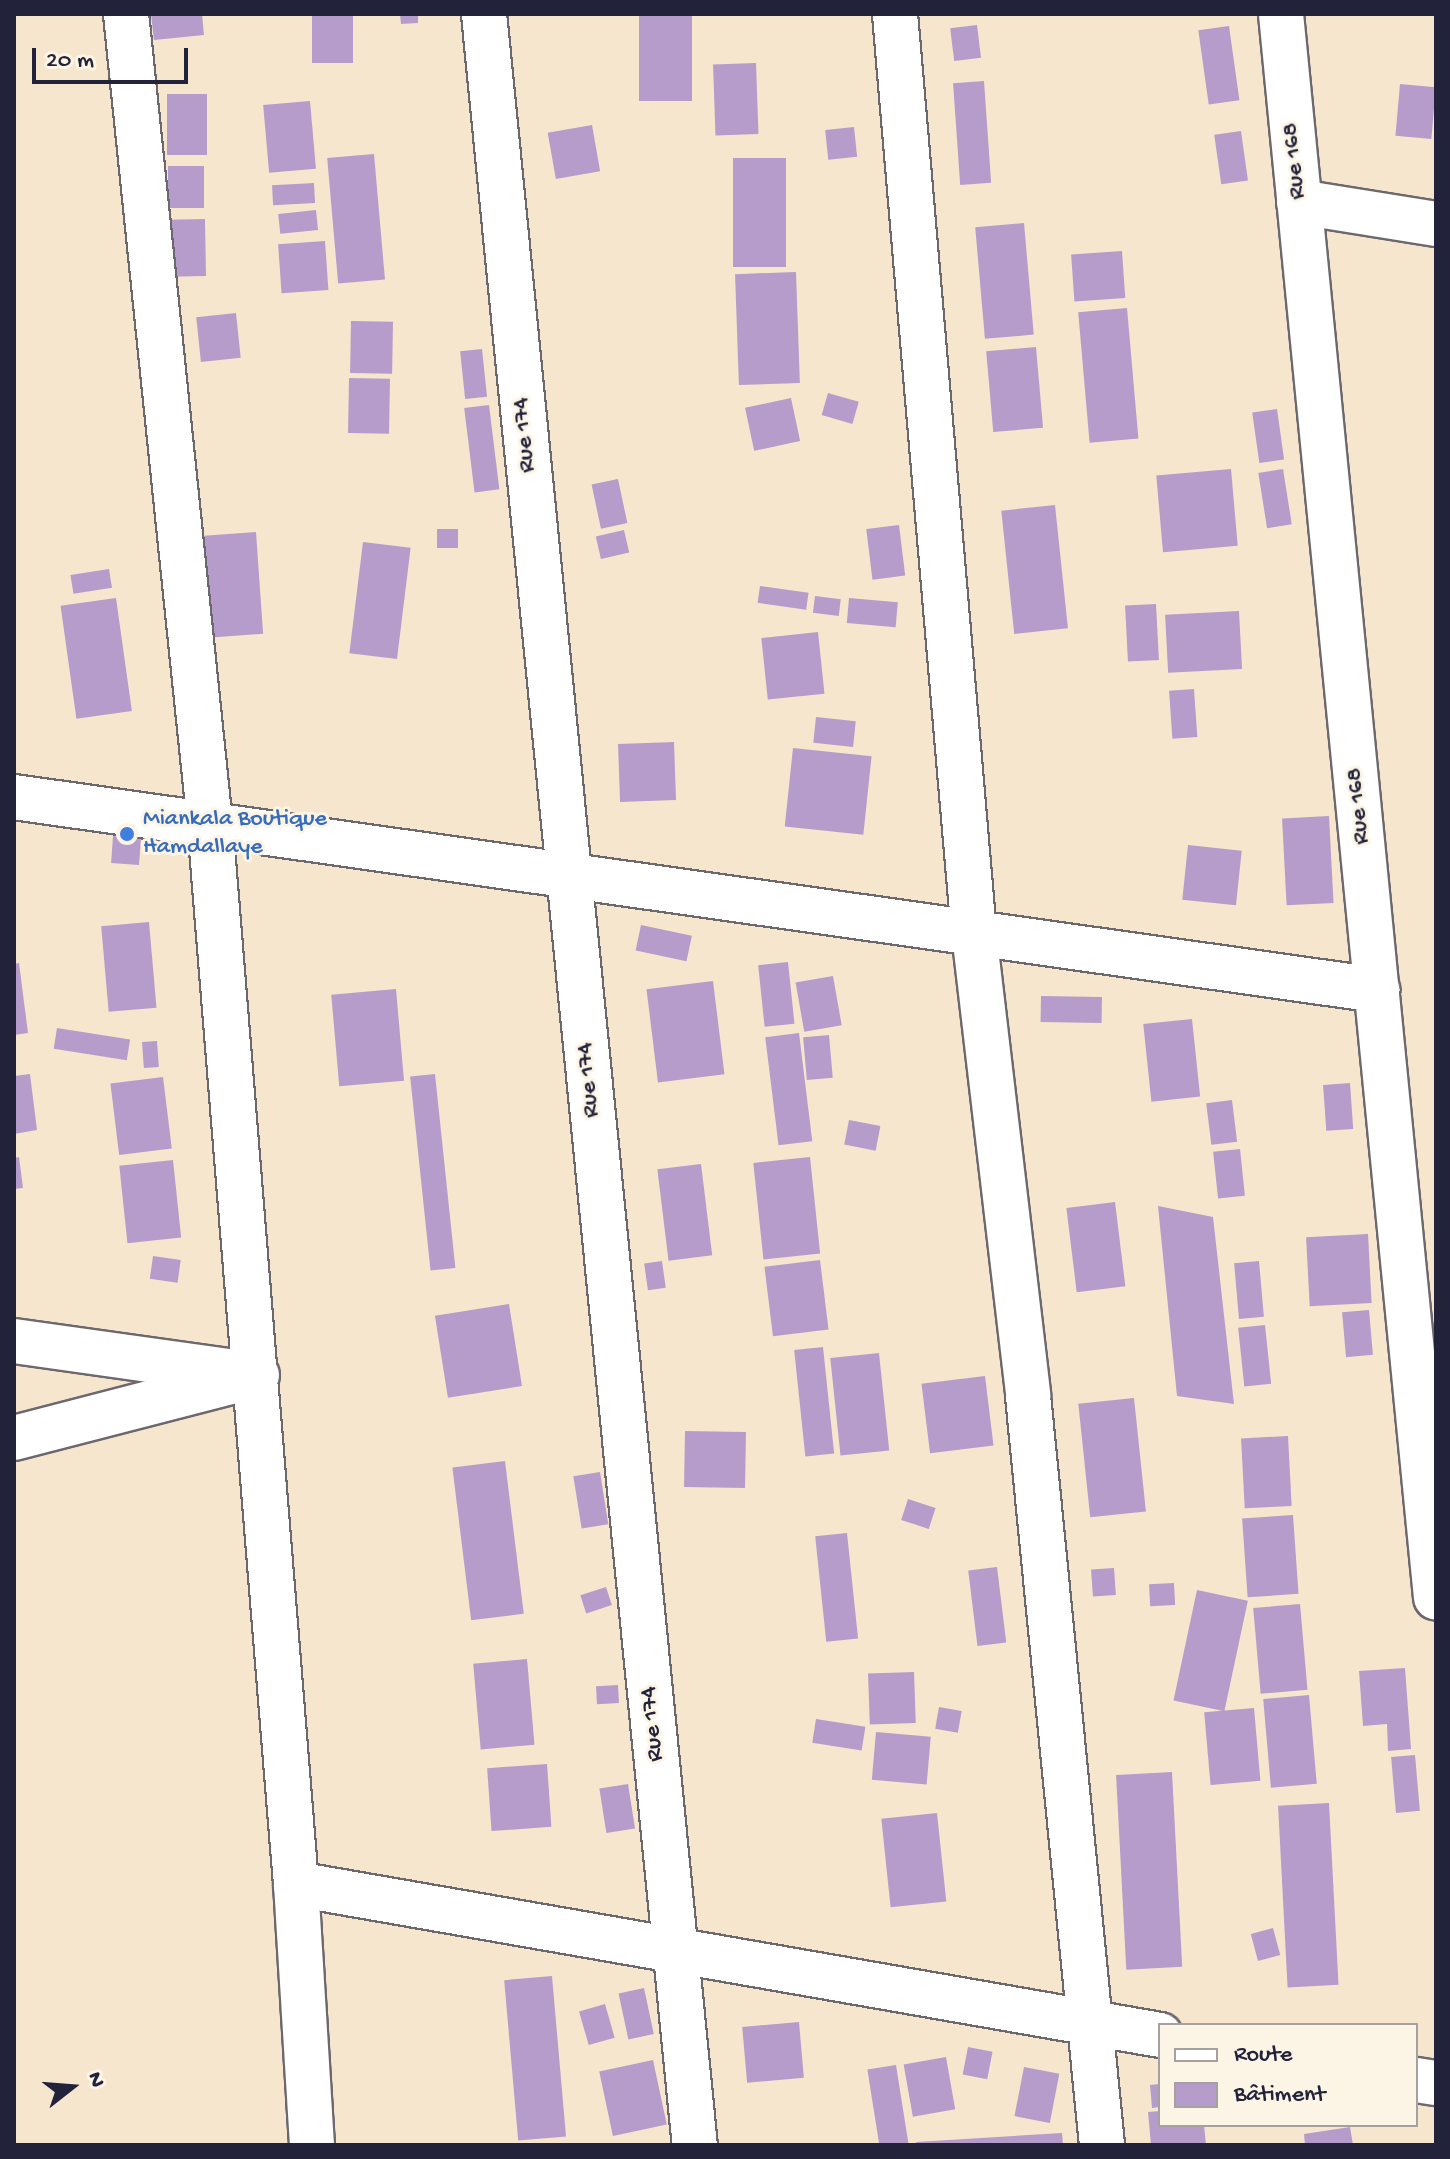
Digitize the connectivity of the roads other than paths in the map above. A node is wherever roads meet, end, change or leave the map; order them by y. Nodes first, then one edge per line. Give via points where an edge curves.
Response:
1 (126, 14) edge
2 (484, 14) edge
3 (895, 14) edge
4 (1281, 14) edge
5 (1299, 202) junction
6 (1436, 224) edge
7 (14, 797) edge
8 (210, 824) junction
9 (569, 876) junction
10 (974, 933) junction
11 (1377, 990) junction
12 (14, 1341) edge
13 (257, 1375) junction
14 (14, 1438) edge
15 (1431, 1494) edge
16 (1436, 1597) edge
17 (296, 1884) junction
18 (676, 1949) junction
19 (1090, 2023) junction
20 (1158, 2035) edge
21 (312, 2145) edge
22 (695, 2145) edge
23 (1102, 2145) edge

1 - 8 street
2 - 9 street, Rue 174
3 - 10 street
4 - 5 street, Rue 168
5 - 6 street
5 - 11 street, Rue 168
7 - 8 street
8 - 9 street
8 - 13 street
9 - 10 street
9 - 18 street, Rue 174
10 - 11 street
10 - 19 street via 1028,1396
11 - 15 street, Rue 168
12 - 13 street
13 - 14 street
13 - 17 street
15 - 16 street, Rue 168
17 - 18 street
17 - 21 street
18 - 19 street
18 - 22 street, Rue 174
19 - 20 street
19 - 23 street

